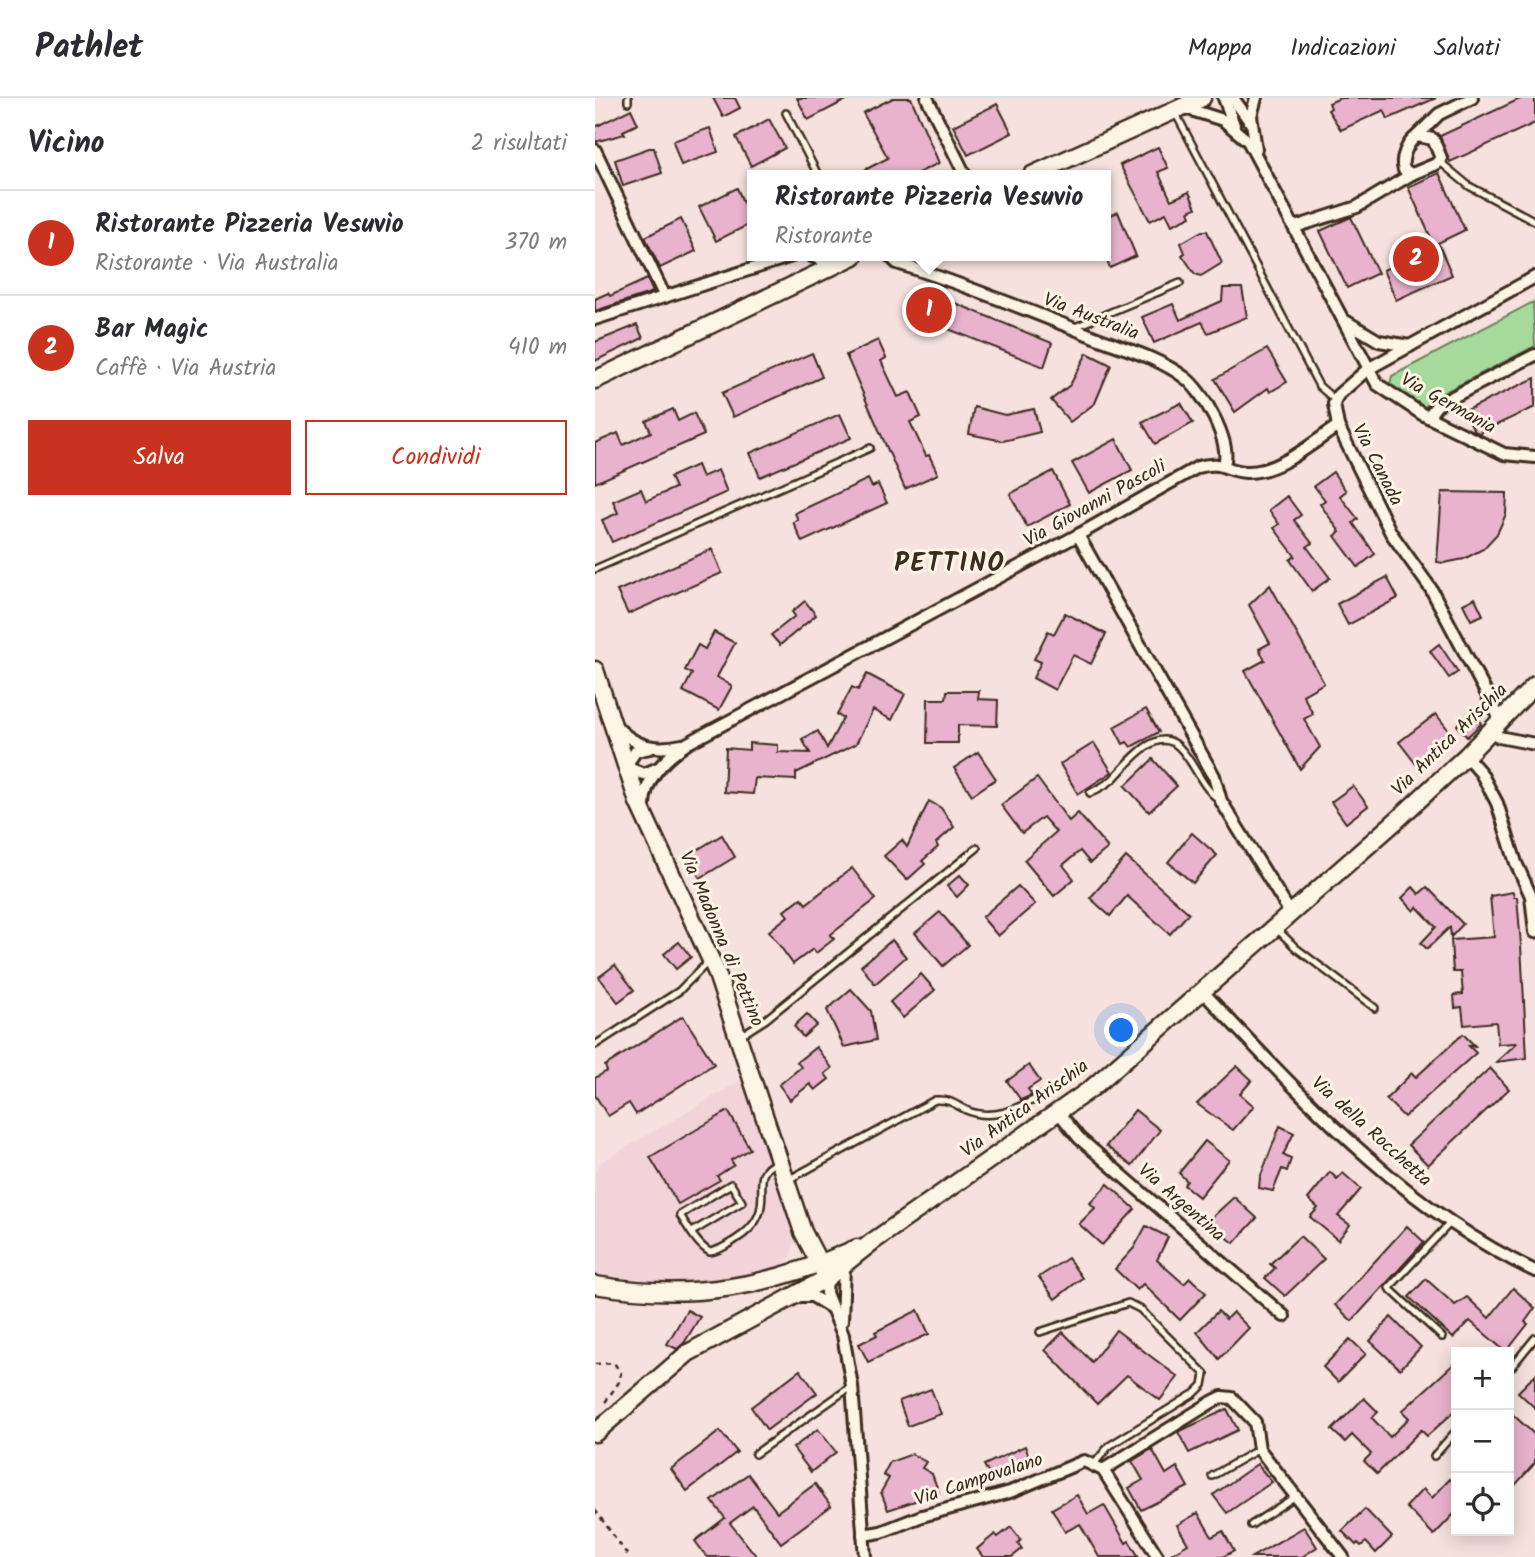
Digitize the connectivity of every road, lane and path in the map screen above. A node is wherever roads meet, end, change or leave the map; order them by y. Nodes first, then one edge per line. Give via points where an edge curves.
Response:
1 (927, 98) edge
2 (1202, 98) edge
3 (1224, 98) edge
4 (1233, 98) edge
5 (1256, 98) edge
6 (1472, 98) edge
7 (1178, 109) junction
8 (786, 113) dead end
9 (1252, 125) junction
10 (1237, 131) junction
11 (1417, 136) junction
12 (595, 150) edge
13 (1258, 155) junction
14 (1439, 161) junction
15 (1402, 162) junction
16 (815, 170) edge
17 (963, 170) edge
18 (1043, 170) edge
19 (1412, 174) junction
20 (1392, 184) junction
21 (1535, 221) edge
22 (1295, 227) junction
23 (776, 261) edge
24 (820, 261) edge
25 (842, 261) edge
26 (895, 261) edge
27 (828, 267) junction
28 (1535, 277) edge
29 (1180, 283) dead end
30 (665, 297) junction
31 (595, 319) edge
32 (1342, 319) junction
33 (1073, 328) junction
34 (1410, 346) junction
35 (1535, 355) edge
36 (1368, 369) junction
37 (595, 380) edge
38 (1335, 400) junction
39 (1428, 417) junction
40 (1338, 426) junction
41 (870, 448) dead end
42 (1535, 457) edge
43 (1224, 464) junction
44 (1078, 535) junction
45 (595, 569) edge
46 (595, 670) edge
47 (1535, 685) edge
48 (611, 720) junction
49 (1496, 726) junction
50 (688, 743) junction
51 (1535, 744) edge
52 (650, 748) junction
53 (1466, 756) junction
54 (625, 767) junction
55 (658, 768) junction
56 (1090, 793) dead end
57 (1221, 801) junction
58 (644, 815) junction
59 (977, 848) dead end
60 (1291, 914) junction
61 (1276, 928) junction
62 (1535, 932) edge
63 (710, 959) junction
64 (1203, 992) junction
65 (1375, 1008) dead end
66 (740, 1036) junction
67 (595, 1045) edge
68 (1041, 1096) dead end
69 (1059, 1113) junction
70 (779, 1162) junction
71 (786, 1181) junction
72 (1450, 1223) junction
73 (692, 1232) junction
74 (872, 1242) junction
75 (844, 1266) junction
76 (1535, 1271) edge
77 (822, 1272) junction
78 (761, 1283) junction
79 (595, 1285) edge
80 (796, 1296) junction
81 (837, 1305) junction
82 (774, 1307) junction
83 (1285, 1316) dead end
84 (1039, 1332) dead end
85 (1442, 1337) dead end
86 (1535, 1338) edge
87 (595, 1364) edge
88 (1514, 1364) edge
89 (852, 1386) junction
90 (603, 1406) dead end
91 (595, 1433) edge
92 (1451, 1437) edge
93 (1259, 1449) junction
94 (755, 1454) dead end
95 (1434, 1457) dead end
96 (1099, 1467) junction
97 (1212, 1476) dead end
98 (1296, 1496) junction
99 (595, 1510) edge
100 (1251, 1525) dead end
101 (863, 1537) junction
102 (629, 1557) edge
103 (856, 1557) edge
104 (865, 1557) edge
105 (1158, 1557) edge
106 (1343, 1557) edge

1 - 17 street
2 - 7 main road
3 - 10 street, Via Germania
4 - 9 street, Via Germania
5 - 9 street, Via Germania
6 - 11 street via 1439,114
7 - 10 street, Via Germania via 1215,116
7 - 18 main road
7 - 38 lane via 1319,386
8 - 16 lane
9 - 13 street, Via Germania
10 - 13 street, Via Germania
11 - 14 street via 1433,139 1441,154
11 - 15 street
12 - 30 street
13 - 22 street, Via Germania
14 - 19 street
14 - 21 lane via 1469,186
15 - 19 street via 1404,170
15 - 20 street
19 - 20 street
20 - 22 street via 1357,207
22 - 32 street, Via Germania
23 - 30 street
24 - 27 street
25 - 27 main road
26 - 33 street, Via Australia
27 - 37 main road
28 - 34 street
29 - 33 lane
30 - 31 street
32 - 34 street, Via Germania via 1379,341
32 - 36 street, Via Germania
33 - 43 street, Via Australia via 1154,360 1191,382 1224,439 1228,452
34 - 36 street
35 - 39 street via 1437,405
36 - 38 street via 1346,384
36 - 39 street, Via Germania via 1383,388
38 - 40 street, Via Canada
39 - 42 street, Via Germania via 1503,454
40 - 43 street, Via Giovanni Pascoli via 1268,468 1243,472
40 - 49 street, Via Canada via 1391,533 1431,589
41 - 45 lane
43 - 44 street, Via Giovanni Pascoli via 1198,467
44 - 50 street, Via Giovanni Pascoli
44 - 57 street via 1214,776
46 - 48 main road, Via Madonna di Pettino
47 - 49 main road, Via Antica Arischia
48 - 52 street via 630,739
48 - 54 main road, Via Madonna di Pettino
49 - 51 street via 1505,739
49 - 53 main road, Via Antica Arischia
50 - 52 street, Via Giovanni Pascoli
50 - 55 street, Via Giovanni Pascoli
52 - 54 street via 636,751
53 - 60 main road, Via Antica Arischia
53 - 62 street via 1497,803 1531,896
54 - 55 street via 643,774
54 - 58 main road, Via Madonna di Pettino
55 - 58 street, Via Giovanni Pascoli via 647,787
56 - 57 lane via 1114,778 1145,748 1170,741 1179,747 1207,790
57 - 60 street
58 - 63 main road, Via Madonna di Pettino
59 - 66 lane
60 - 61 main road, Via Antica Arischia
61 - 64 main road, Via Antica Arischia
61 - 65 lane
63 - 66 main road, Via Madonna di Pettino
63 - 67 lane via 679,991
64 - 69 main road, Via Antica Arischia
64 - 72 street, Via della Rocchetta via 1340,1131
66 - 70 main road, Via Madonna di Pettino
68 - 71 lane via 991,1115 968,1111 947,1099 935,1100
69 - 74 main road, Via Antica Arischia
69 - 83 street, Via Argentina via 1079,1138
70 - 71 main road, Via Madonna di Pettino
70 - 73 lane via 762,1173 763,1206 751,1230 712,1252 703,1248
71 - 77 main road, Via Madonna di Pettino
72 - 76 street, Via della Rocchetta
72 - 85 lane via 1389,1288
73 - 73 lane via 742,1202 731,1184 680,1215
74 - 75 main road, Via Antica Arischia
74 - 77 main road
75 - 77 main road, Via Antica Arischia
75 - 81 street
77 - 78 main road
77 - 80 main road, Via Antica Arischia
77 - 81 street via 826,1293
78 - 79 main road via 674,1294
78 - 82 main road via 781,1290
80 - 81 street
80 - 82 main road, Via Antica Arischia
81 - 89 street
82 - 91 main road, Via Antica Arischia via 688,1353
84 - 96 lane via 1128,1303 1140,1309 1205,1374 1195,1393 1109,1446
86 - 88 lane
87 - 90 path via 614,1363 621,1373
89 - 94 lane
89 - 101 street
92 - 95 lane
93 - 96 street, Via Campovalano via 1255,1422 1227,1396
93 - 97 lane
93 - 98 street, Via Campovalano
96 - 101 street, Via Campovalano via 1084,1461 1010,1492
96 - 105 street
98 - 100 lane
98 - 106 street, Via Campovalano
99 - 102 path
101 - 103 street
101 - 104 street

